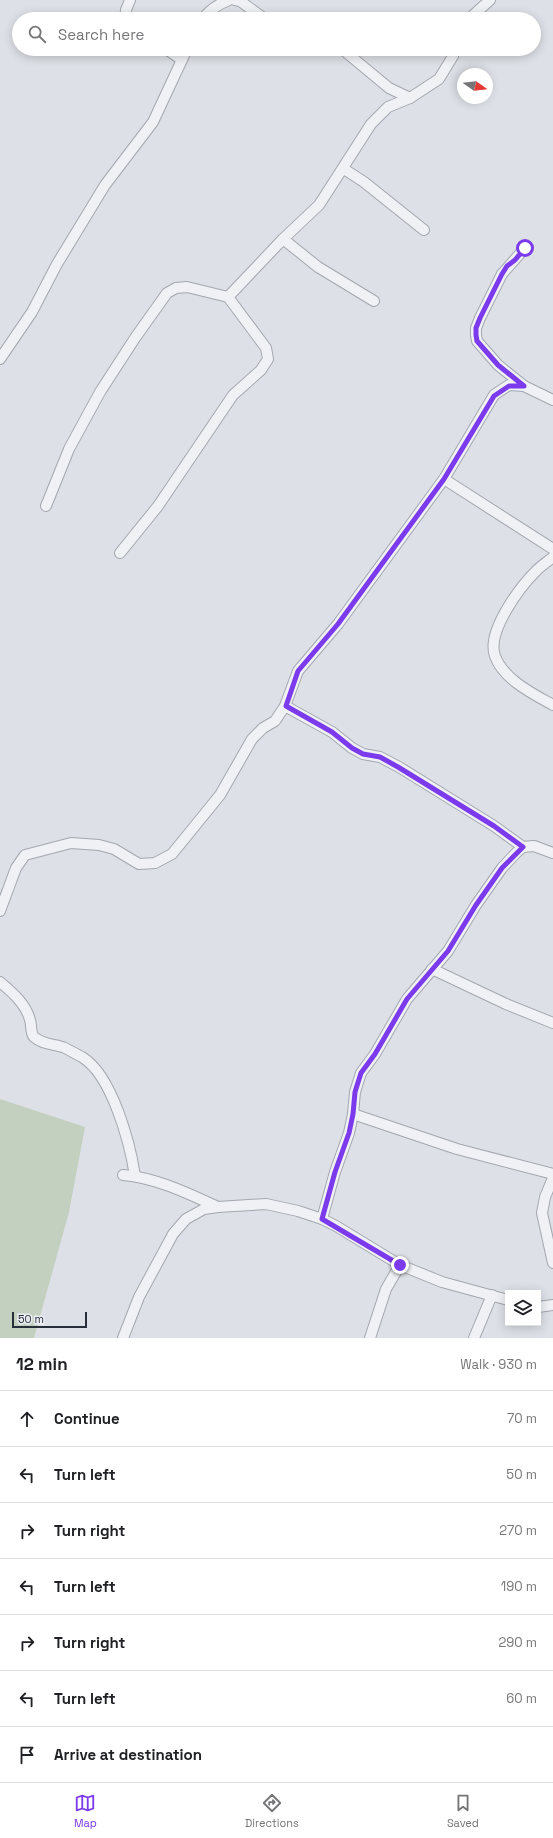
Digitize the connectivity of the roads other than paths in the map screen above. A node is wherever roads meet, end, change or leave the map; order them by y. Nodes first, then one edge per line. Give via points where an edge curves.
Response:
1 (130, 0) edge
2 (229, 0) edge
3 (235, 0) edge
4 (490, 0) edge
5 (126, 12) edge
6 (210, 12) edge
7 (255, 12) edge
8 (477, 12) edge
9 (176, 56) edge
10 (184, 56) edge
11 (350, 56) edge
12 (453, 56) edge
13 (182, 60) junction
14 (410, 98) junction
15 (344, 169) junction
16 (424, 230) dead end
17 (283, 238) junction
18 (525, 248) dead end
19 (228, 298) junction
20 (374, 301) dead end
21 (0, 359) edge
22 (524, 386) junction
23 (553, 400) edge
24 (444, 479) junction
25 (46, 506) dead end
26 (553, 549) edge
27 (120, 553) dead end
28 (553, 558) edge
29 (553, 705) edge
30 (286, 706) junction
31 (523, 847) junction
32 (553, 853) edge
33 (0, 912) edge
34 (432, 969) junction
35 (0, 982) edge
36 (553, 1023) edge
37 (353, 1114) junction
38 (553, 1174) edge
39 (123, 1175) dead end
40 (135, 1176) junction
41 (553, 1178) edge
42 (218, 1207) junction
43 (322, 1219) junction
44 (553, 1263) edge
45 (400, 1265) junction
46 (492, 1295) junction
47 (505, 1299) edge
48 (553, 1305) edge
49 (541, 1307) edge
50 (123, 1338) edge
51 (370, 1338) edge
52 (474, 1338) edge

1 - 5 street
2 - 6 street
3 - 7 street
4 - 8 street
9 - 13 street
10 - 13 street
11 - 14 street via 389,88
12 - 14 street via 439,79
13 - 21 street via 153,122 105,185 57,264 32,312
14 - 15 street via 388,106 371,124
15 - 16 street
15 - 17 street via 319,205
17 - 19 street
17 - 20 street via 318,267
18 - 22 street via 502,274 476,328 477,341 498,365
19 - 25 street via 187,287 176,288 167,293 100,392 69,448
19 - 27 street via 266,348 268,359 261,370 233,395 158,506
22 - 23 street
22 - 24 street via 509,386 494,396
24 - 26 street
24 - 30 street via 338,624 298,671
28 - 29 street via 537,570 521,589 500,622 494,642 495,656 516,682
30 - 31 street via 332,732 357,752 380,757 398,767 494,826
30 - 33 street via 275,721 252,739 220,795 172,854 155,863 139,864 114,849 100,845 71,843 25,855 16,868
31 - 32 street via 534,846
31 - 34 street via 502,868 448,951
34 - 36 street
34 - 37 street via 407,999 361,1073 355,1092
35 - 40 street via 24,1006 35,1038 45,1044 65,1048 83,1058 97,1072 110,1092 121,1120
37 - 38 street via 457,1149
37 - 43 street
39 - 40 street
40 - 42 street via 169,1185
41 - 44 street via 542,1213
42 - 43 street via 266,1204
42 - 50 street via 204,1209 186,1219 173,1234 139,1297
43 - 45 street
45 - 46 street via 442,1282
45 - 51 street via 386,1289
46 - 47 street
46 - 52 street
48 - 49 street

